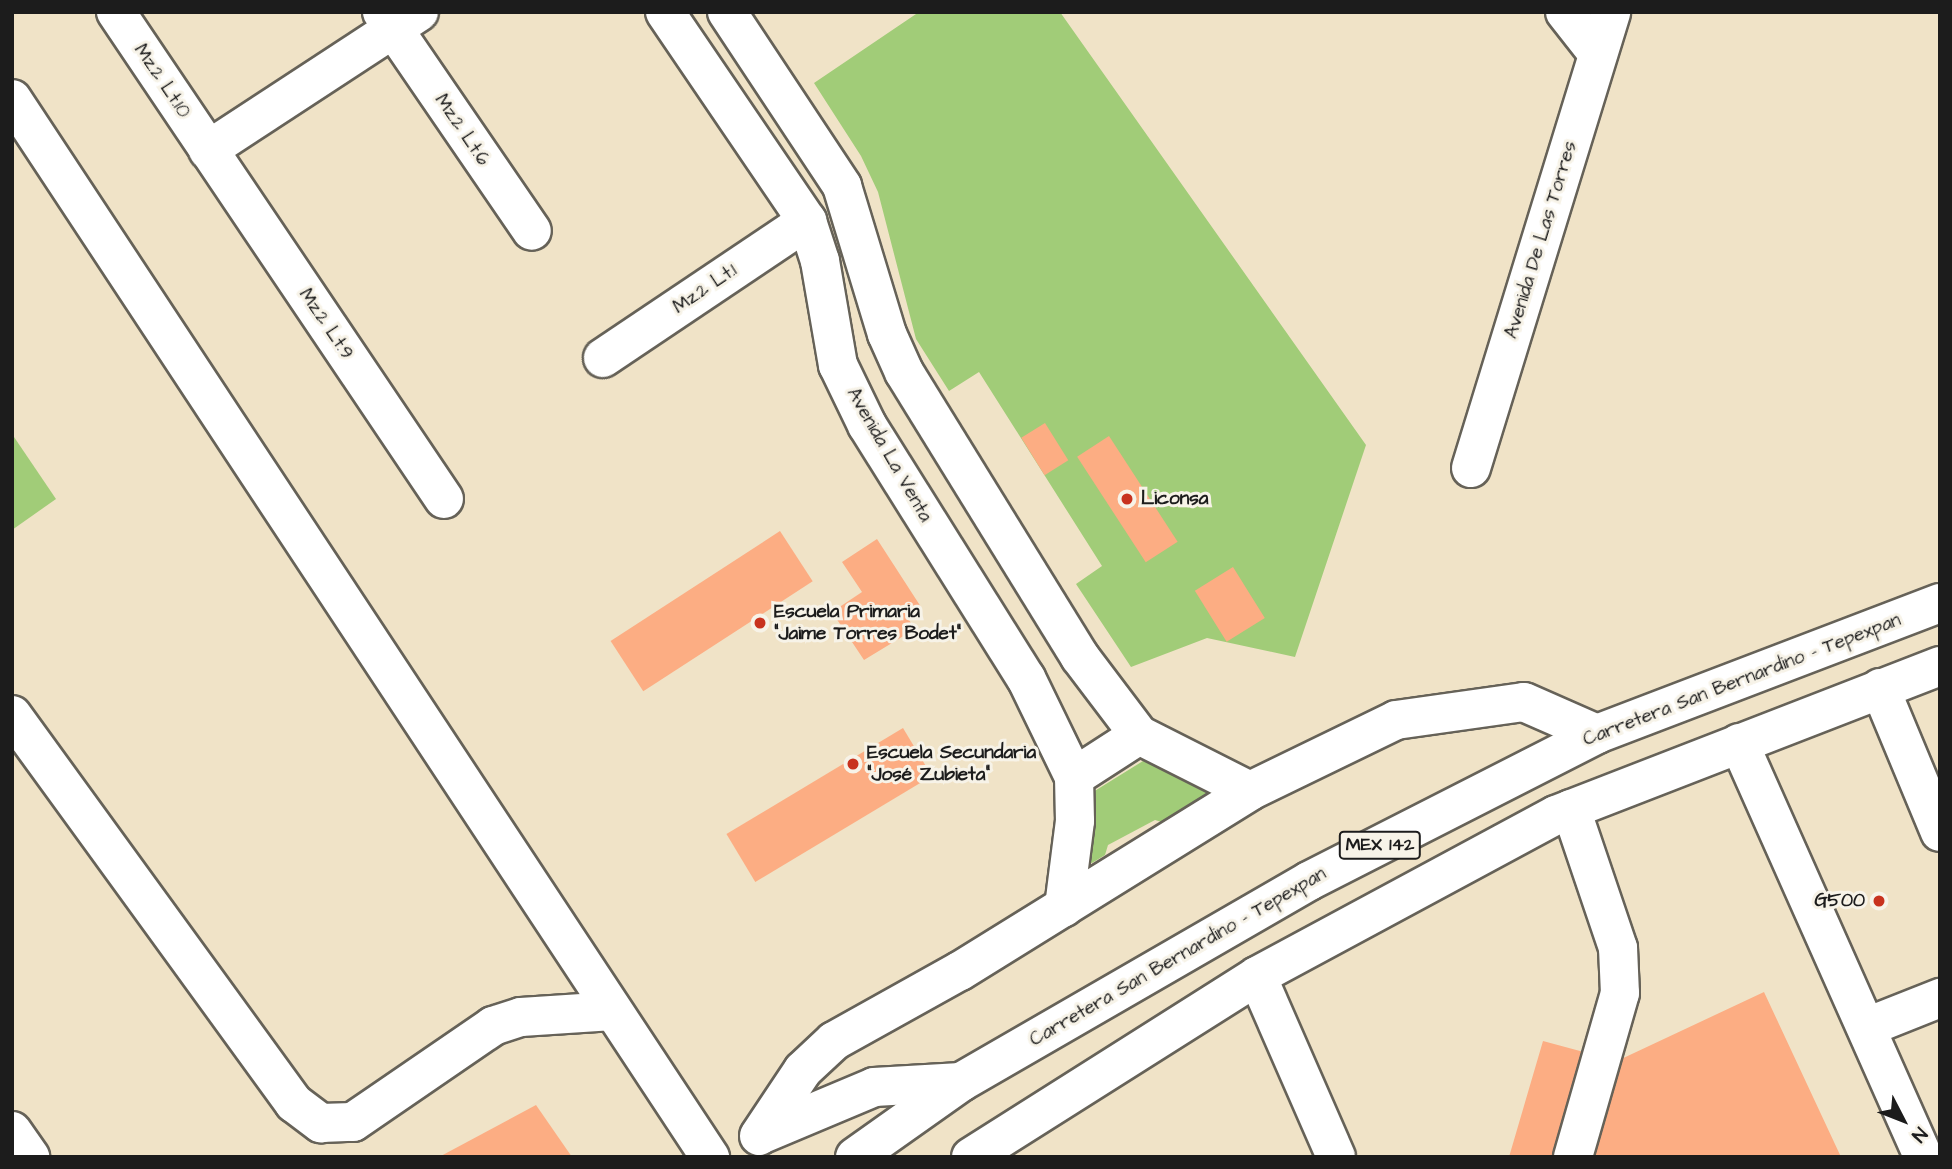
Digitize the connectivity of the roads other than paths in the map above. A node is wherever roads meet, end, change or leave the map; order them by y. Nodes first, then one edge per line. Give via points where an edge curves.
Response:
1 (116, 12) edge
2 (665, 12) edge
3 (727, 12) edge
4 (1565, 12) edge
5 (1611, 12) edge
6 (398, 18) edge
7 (1598, 54) junction
8 (12, 99) edge
9 (208, 150) junction
10 (807, 221) junction
11 (532, 231) dead end
12 (603, 358) dead end
13 (1471, 468) dead end
14 (444, 499) dead end
15 (1043, 596) junction
16 (1940, 603) edge
17 (994, 630) junction
18 (1940, 666) edge
19 (1880, 688) junction
20 (12, 715) edge
21 (1597, 734) junction
22 (1139, 735) junction
23 (1739, 743) junction
24 (1074, 777) junction
25 (1250, 791) junction
26 (1571, 809) junction
27 (1940, 832) edge
28 (1064, 907) junction
29 (1257, 976) junction
30 (1940, 999) edge
31 (613, 1011) junction
32 (1867, 1027) junction
33 (961, 1082) junction
34 (12, 1131) edge
35 (759, 1136) junction
36 (30, 1157) edge
37 (710, 1157) edge
38 (724, 1157) edge
39 (855, 1157) edge
40 (971, 1157) edge
41 (1336, 1157) edge
42 (1573, 1157) edge
43 (1923, 1157) edge

1 - 9 main road, Mz.2 Lt.10
2 - 10 main road, Avenida La Venta
3 - 15 main road via 842,186 887,334 904,372
4 - 7 main road
5 - 7 main road, Avenida De Las Torres
6 - 9 main road
6 - 11 main road, Mz.2 Lt.6
7 - 13 main road, Avenida De Las Torres
8 - 31 main road
9 - 14 main road, Mz.2 Lt.9
10 - 12 main road, Mz.2 Lt.1
10 - 17 main road, Avenida La Venta via 838,365 867,425
15 - 17 main road
15 - 22 main road via 1080,657
16 - 21 main road, Carretera San Bernardino - Tepexpan / MEX 142
17 - 24 main road, Avenida La Venta via 1026,678
18 - 19 main road, MEX 142
19 - 23 main road, MEX 142
19 - 27 main road
20 - 31 main road via 294,1103 321,1124 354,1122 493,1026 521,1017
21 - 25 main road via 1524,702 1396,720
21 - 33 main road, Carretera San Bernardino - Tepexpan / MEX 142 via 1308,881
22 - 24 main road
22 - 25 main road
23 - 26 main road, MEX 142
23 - 32 main road
24 - 28 main road, Avenida La Venta via 1075,821
25 - 28 main road
26 - 29 main road, MEX 142
26 - 42 main road via 1618,948 1620,993
28 - 35 main road via 834,1041 803,1070
29 - 40 main road, MEX 142
29 - 41 main road
30 - 32 main road
31 - 37 main road
32 - 43 main road
33 - 35 main road via 874,1087
33 - 39 main road, Carretera San Bernardino - Tepexpan / MEX 142
34 - 36 main road
35 - 38 main road

